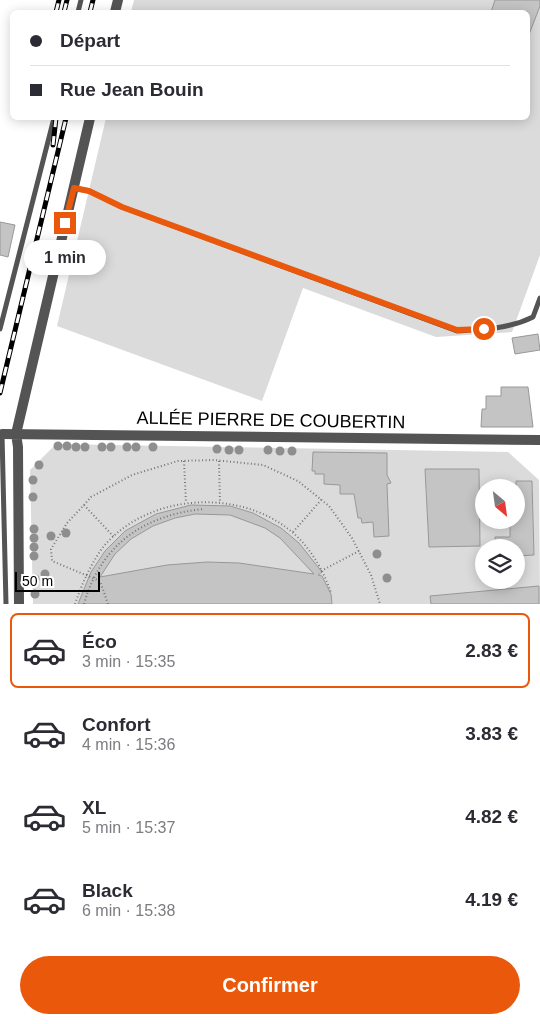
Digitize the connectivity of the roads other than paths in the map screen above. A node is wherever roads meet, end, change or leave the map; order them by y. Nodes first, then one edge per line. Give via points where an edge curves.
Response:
1 (53, 120) edge
2 (90, 120) edge
3 (74, 188) junction
4 (540, 298) edge
5 (0, 329) edge
6 (2, 434) joint
7 (16, 434) junction
8 (540, 440) edge
9 (6, 604) edge
10 (19, 604) edge

1 - 5 lane
2 - 3 street
3 - 4 lane via 457,330 520,324 533,317
3 - 7 street
6 - 7 street, ALLÉE PIERRE DE COUBERTIN
6 - 9 lane
7 - 8 street, ALLÉE PIERRE DE COUBERTIN
7 - 10 street

